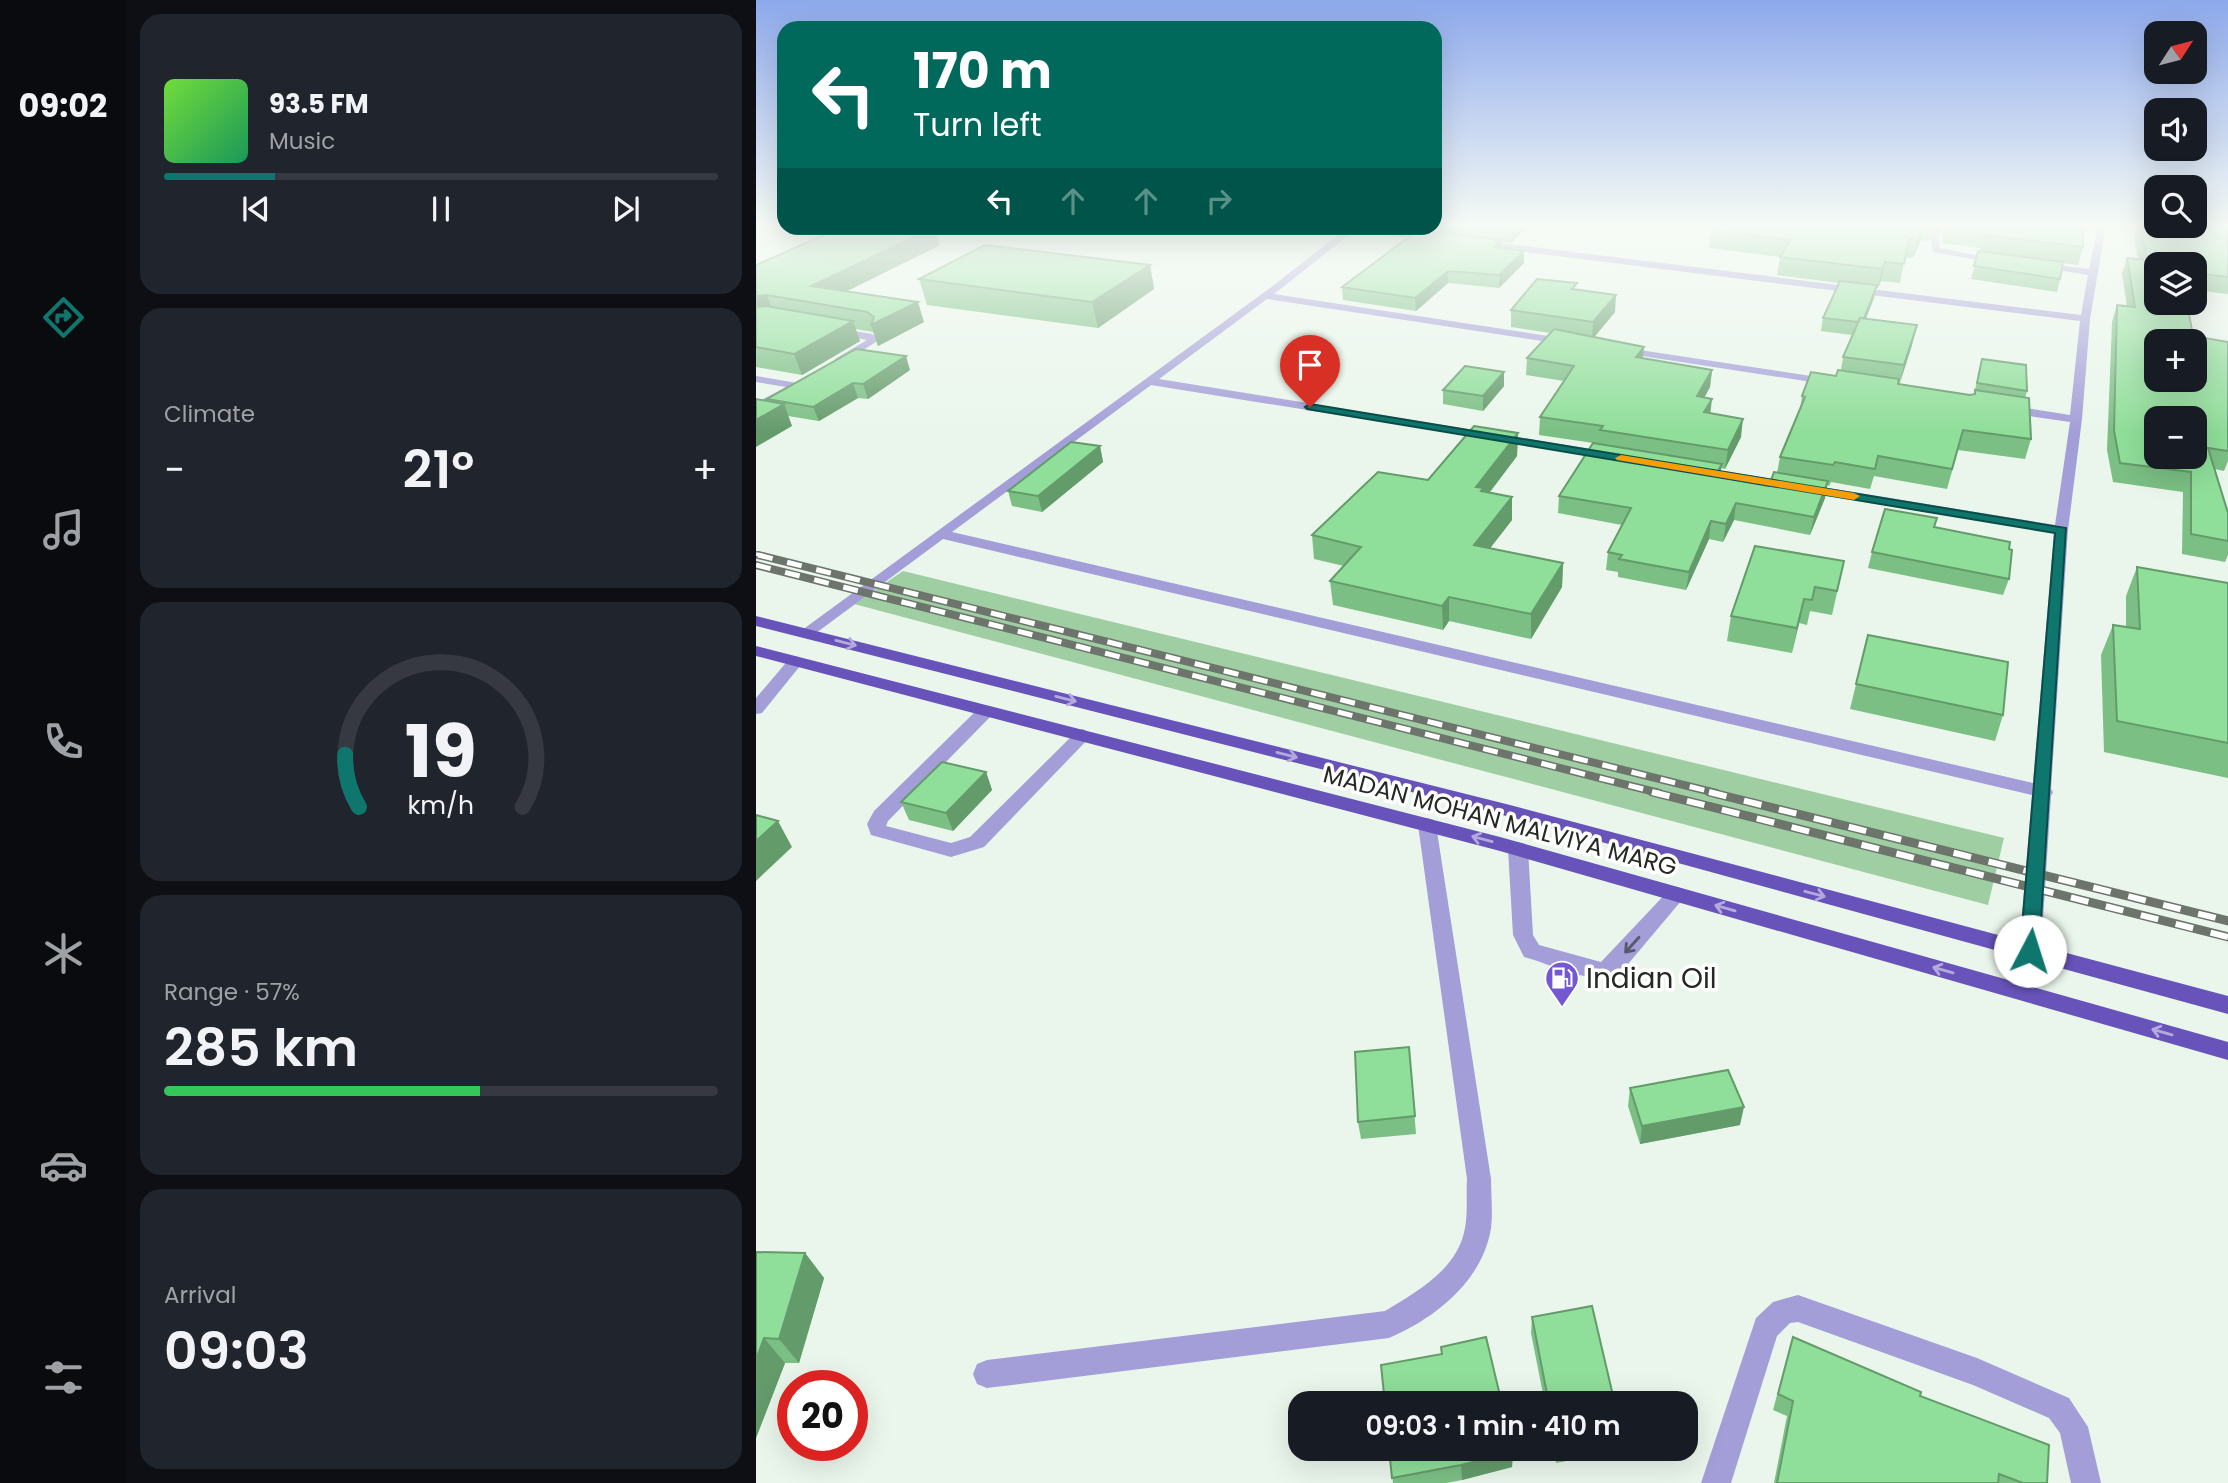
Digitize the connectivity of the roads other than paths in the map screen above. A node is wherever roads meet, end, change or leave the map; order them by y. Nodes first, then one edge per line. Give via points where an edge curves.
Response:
1 (1884, 294) edge
2 (2090, 294) edge
3 (1265, 296) joint
4 (2085, 319) junction
5 (828, 329) edge
6 (1581, 344) edge
7 (1609, 348) edge
8 (828, 367) edge
9 (756, 379) edge
10 (1149, 381) junction
11 (1843, 383) edge
12 (1994, 407) edge
13 (756, 408) edge
14 (2076, 419) junction
15 (1626, 459) edge
16 (1680, 468) edge
17 (2061, 530) junction
18 (941, 534) junction
19 (756, 621) edge
20 (806, 633) junction
21 (756, 651) edge
22 (796, 661) junction
23 (756, 709) edge
24 (986, 711) junction
25 (1083, 736) junction
26 (2044, 792) junction
27 (1427, 825) junction
28 (1518, 849) junction
29 (1677, 894) junction
30 (2030, 951) junction
31 (2228, 1005) edge
32 (2228, 1051) edge
33 (987, 1374) dead end
34 (1716, 1483) edge
35 (2085, 1483) edge

1 - 4 street
2 - 4 street
3 - 6 street
3 - 10 street
4 - 14 street
5 - 8 street via 874,340
7 - 11 street
9 - 13 street via 802,383
10 - 15 street
10 - 18 street
12 - 14 street
14 - 17 street
16 - 17 street
17 - 26 street
18 - 20 street
18 - 26 street
19 - 20 main road, MADAN MOHAN MALVIYA MARG
20 -> 30 main road, MADAN MOHAN MALVIYA MARG via 1510,811
21 - 22 main road, MADAN MOHAN MALVIYA MARG
22 - 23 street
22 - 24 main road, MADAN MOHAN MALVIYA MARG
24 - 25 main road, MADAN MOHAN MALVIYA MARG
24 - 25 street via 881,816 878,830 951,850 967,847
25 - 27 main road, MADAN MOHAN MALVIYA MARG
26 - 30 street
28 -> 27 main road, MADAN MOHAN MALVIYA MARG
27 - 33 street via 1479,1180 1478,1230 1462,1271 1427,1302 1389,1324
28 - 29 main road, MADAN MOHAN MALVIYA MARG
29 -> 28 street via 1615,964 1598,971 1531,951 1523,934
32 -> 29 main road, MADAN MOHAN MALVIYA MARG
30 - 31 main road, MADAN MOHAN MALVIYA MARG
34 - 35 street via 1766,1328 1779,1311 1788,1308 1805,1309 1977,1372 2059,1408 2073,1427

